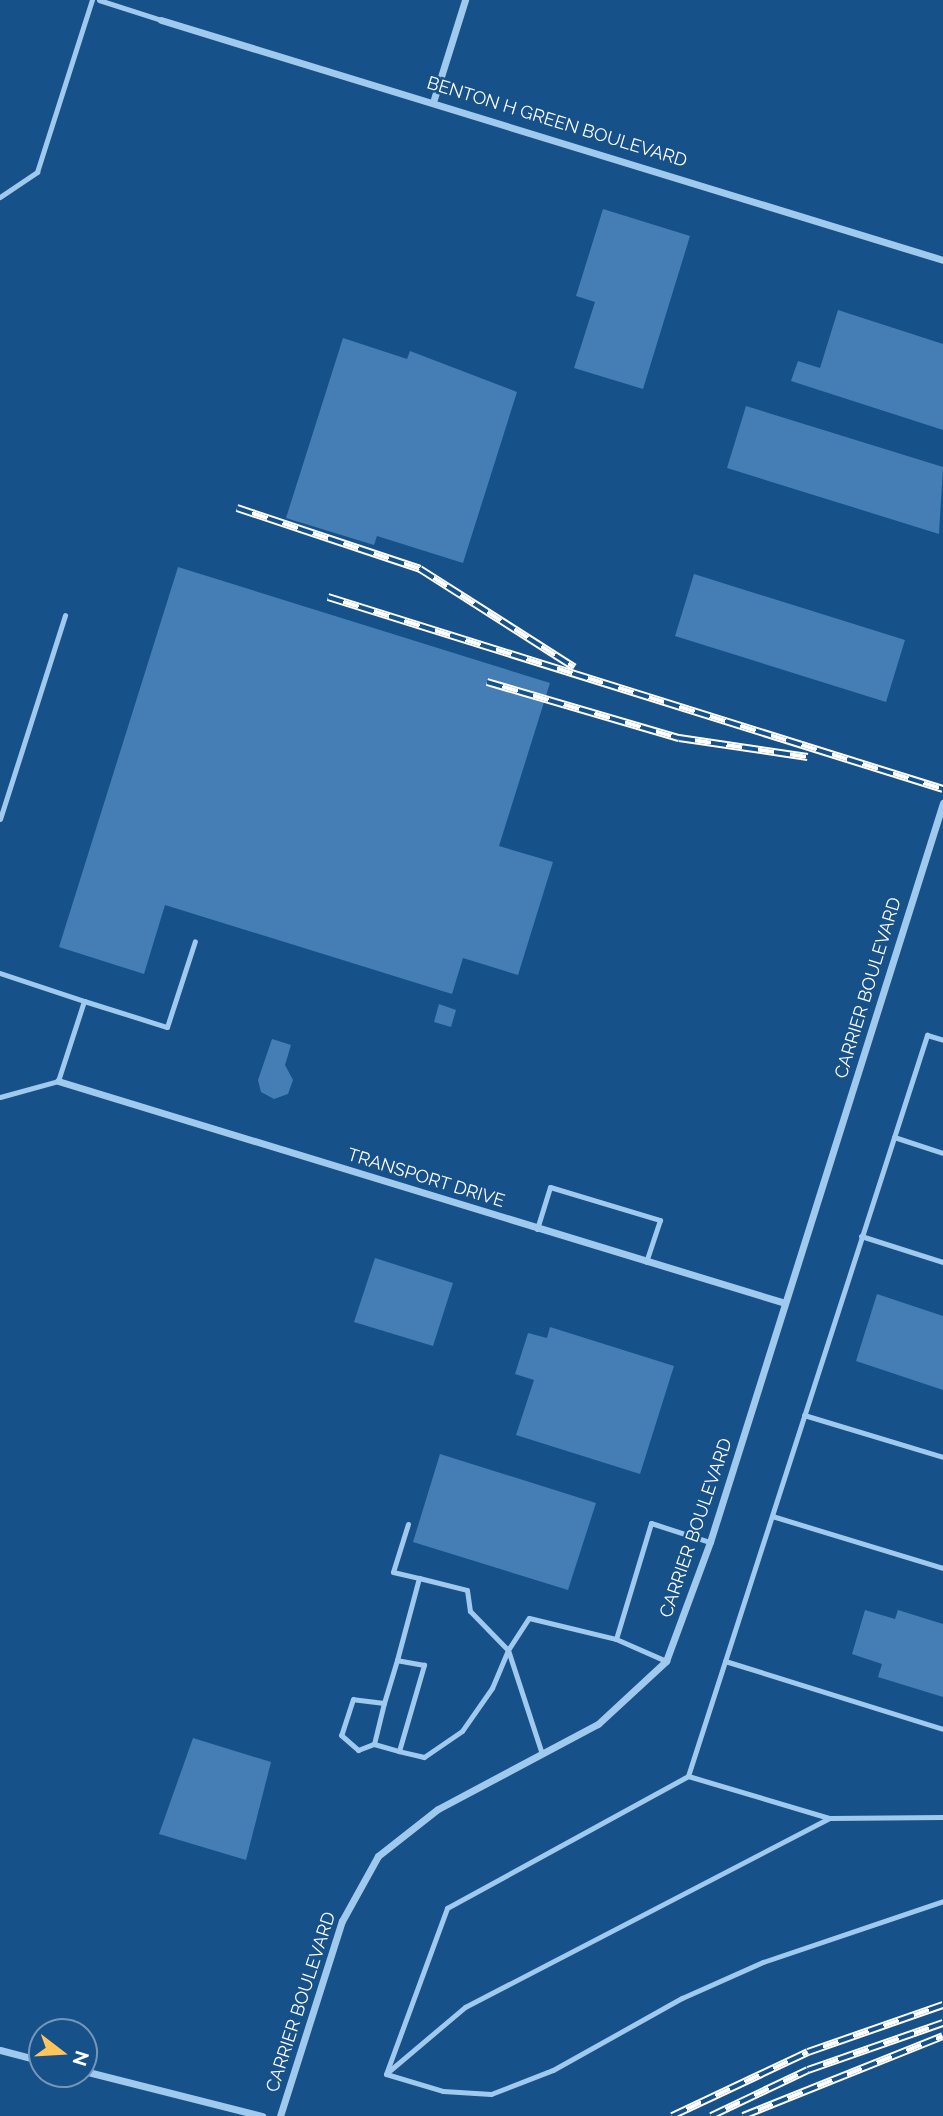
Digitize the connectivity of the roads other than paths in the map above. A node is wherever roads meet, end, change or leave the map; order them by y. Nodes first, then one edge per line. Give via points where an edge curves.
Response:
1 (92, 0) edge
2 (99, 0) edge
3 (465, 0) edge
4 (161, 20) joint
5 (434, 99) junction
6 (0, 197) edge
7 (943, 260) edge
8 (65, 615) dead end
9 (943, 803) edge
10 (0, 818) edge
11 (195, 941) dead end
12 (0, 973) edge
13 (84, 1001) junction
14 (943, 1040) edge
15 (58, 1081) junction
16 (0, 1097) edge
17 (894, 1137) junction
18 (943, 1153) edge
19 (537, 1229) junction
20 (861, 1236) junction
21 (646, 1262) junction
22 (943, 1262) edge
23 (785, 1303) junction
24 (804, 1415) junction
25 (943, 1457) edge
26 (772, 1516) junction
27 (408, 1524) dead end
28 (710, 1542) junction
29 (943, 1568) edge
30 (419, 1578) junction
31 (616, 1639) junction
32 (508, 1650) junction
33 (397, 1660) junction
34 (666, 1661) junction
35 (725, 1661) junction
36 (384, 1703) junction
37 (943, 1729) edge
38 (374, 1744) junction
39 (399, 1751) junction
40 (542, 1754) junction
41 (688, 1776) junction
42 (943, 1817) edge
43 (829, 1818) junction
44 (943, 1901) edge
45 (0, 2050) edge
46 (28, 2057) edge
47 (386, 2074) junction
48 (98, 2075) edge
49 (262, 2116) edge
50 (280, 2116) edge

1 - 6 lane via 37,172
2 - 4 lane
3 - 5 street
4 - 5 street, BENTON H GREEN BOULEVARD
5 - 7 street, BENTON H GREEN BOULEVARD
8 - 10 lane
9 - 23 street, CARRIER BOULEVARD
11 - 13 lane via 167,1027
12 - 13 lane
13 - 15 lane
14 - 17 lane via 927,1035
15 - 16 lane
15 - 19 street, TRANSPORT DRIVE
17 - 18 lane
17 - 20 lane
19 - 21 street, TRANSPORT DRIVE
19 - 21 lane via 550,1187 660,1220
20 - 22 lane
20 - 24 lane
21 - 23 street, TRANSPORT DRIVE
23 - 28 street, CARRIER BOULEVARD
24 - 25 lane
24 - 26 lane
26 - 29 lane
26 - 35 lane
27 - 30 lane via 393,1572
28 - 31 lane via 650,1523
28 - 34 street, CARRIER BOULEVARD
30 - 32 lane via 467,1590 470,1611
30 - 33 lane
31 - 32 lane via 529,1618
31 - 34 lane
32 - 39 lane via 492,1688 462,1731 424,1757
32 - 40 lane
33 - 36 lane
33 - 39 lane via 424,1665
34 - 40 street, CARRIER BOULEVARD via 598,1724
35 - 37 lane
35 - 41 lane
36 - 38 lane
36 - 38 lane via 353,1699 341,1735 358,1751
38 - 39 lane
40 - 50 street, CARRIER BOULEVARD via 438,1809 377,1856 342,1921
41 - 43 lane
41 - 47 lane via 447,1908
42 - 43 lane
43 - 47 lane via 465,2007
44 - 47 lane via 763,1962 682,1998 553,2070 491,2094 443,2091
45 - 46 street
48 - 49 street

